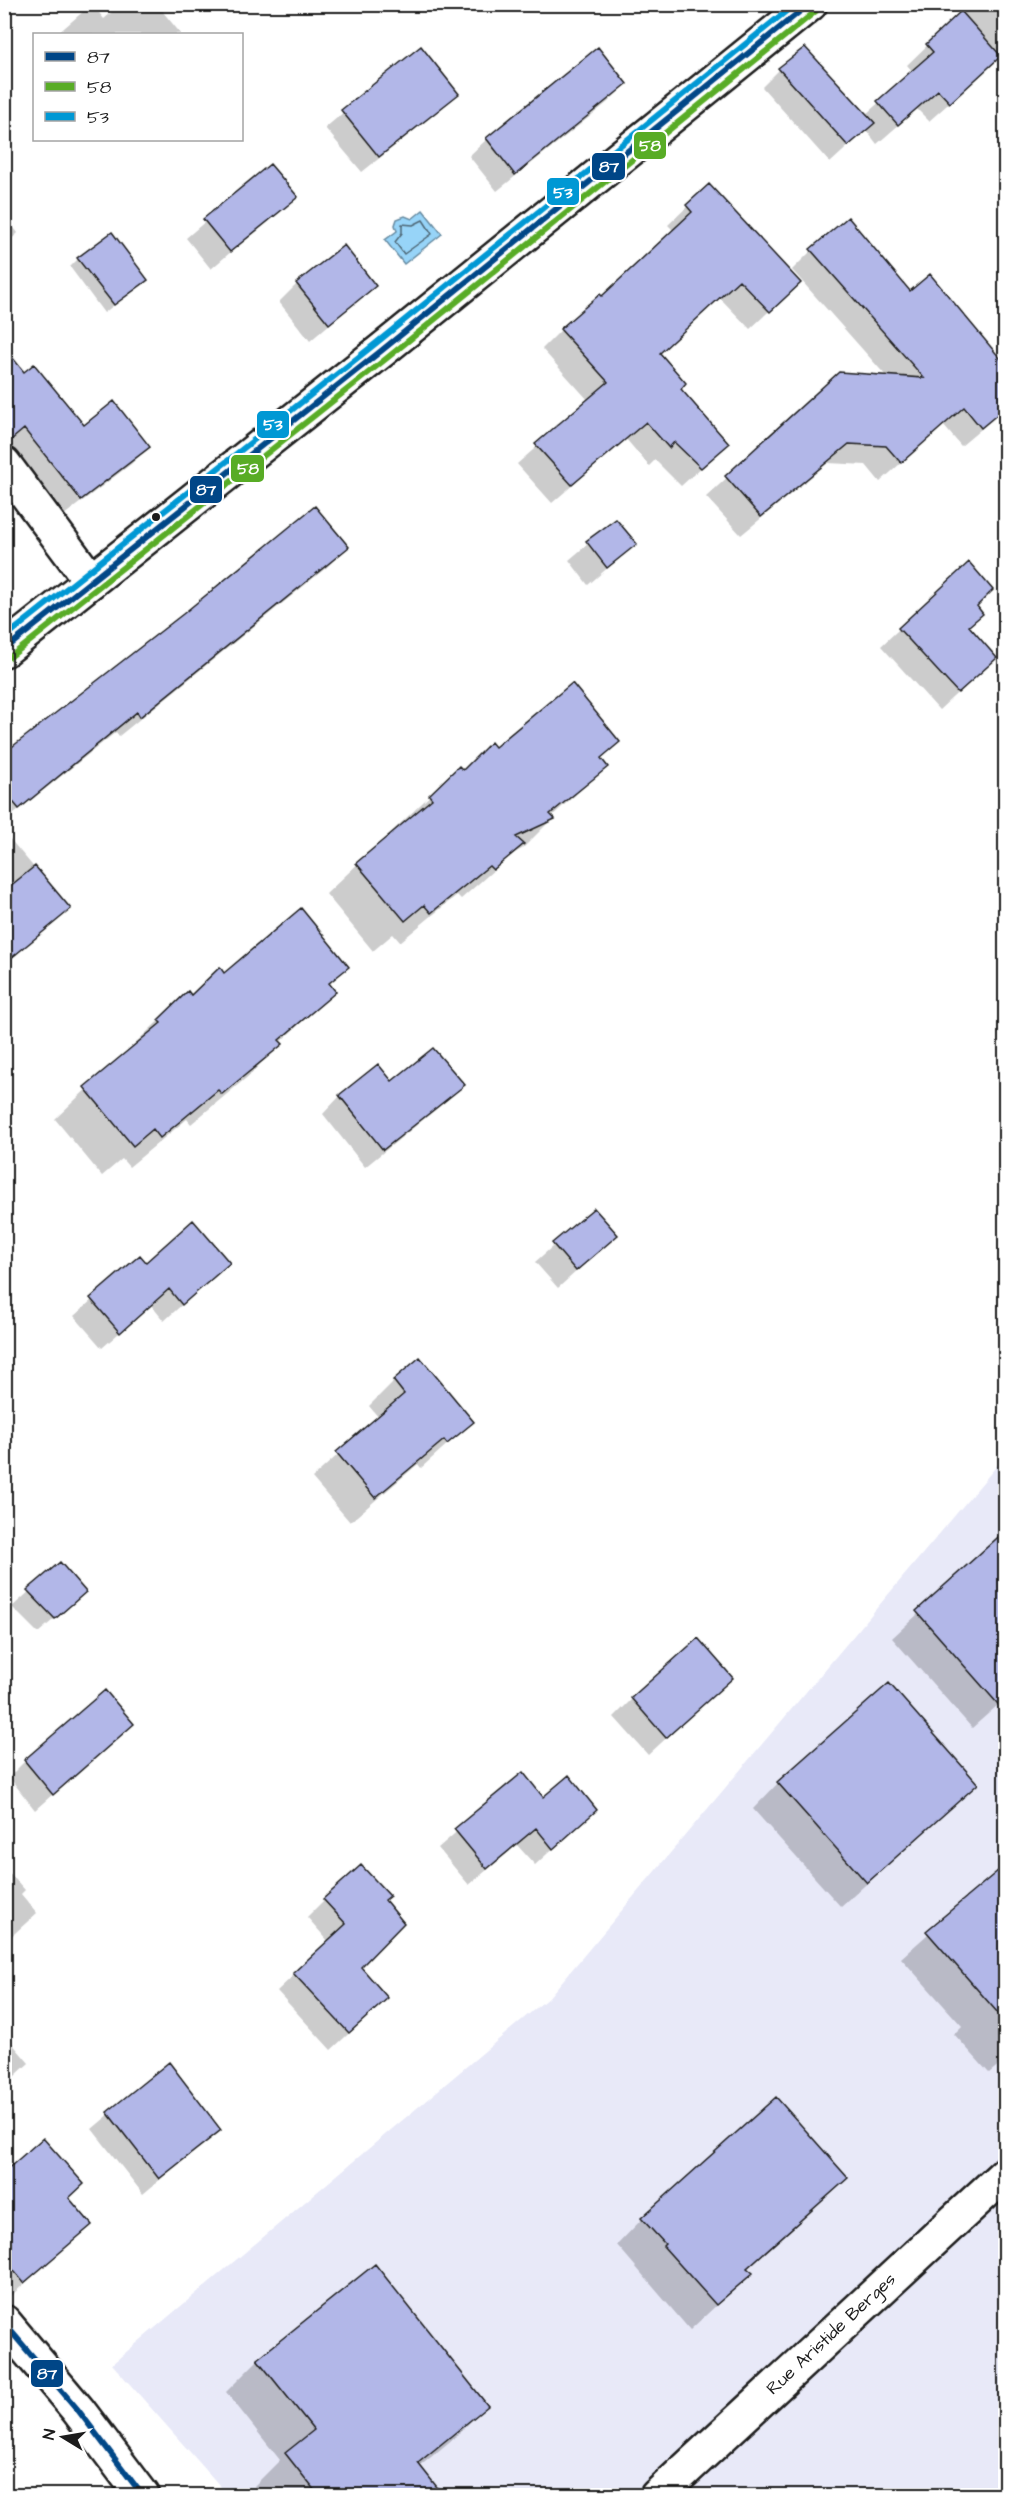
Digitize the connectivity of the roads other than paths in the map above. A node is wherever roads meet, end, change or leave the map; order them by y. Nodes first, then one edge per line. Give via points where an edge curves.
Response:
1 (810, 4) edge
2 (4, 464) edge
3 (92, 581) junction
4 (4, 650) edge
5 (1005, 2173) edge
6 (4, 2322) edge
7 (143, 2496) edge
8 (657, 2496) edge

1 - 3 main road
2 - 3 main road
3 - 4 main road
5 - 8 main road, Rue Aristide Berges
6 - 7 main road

